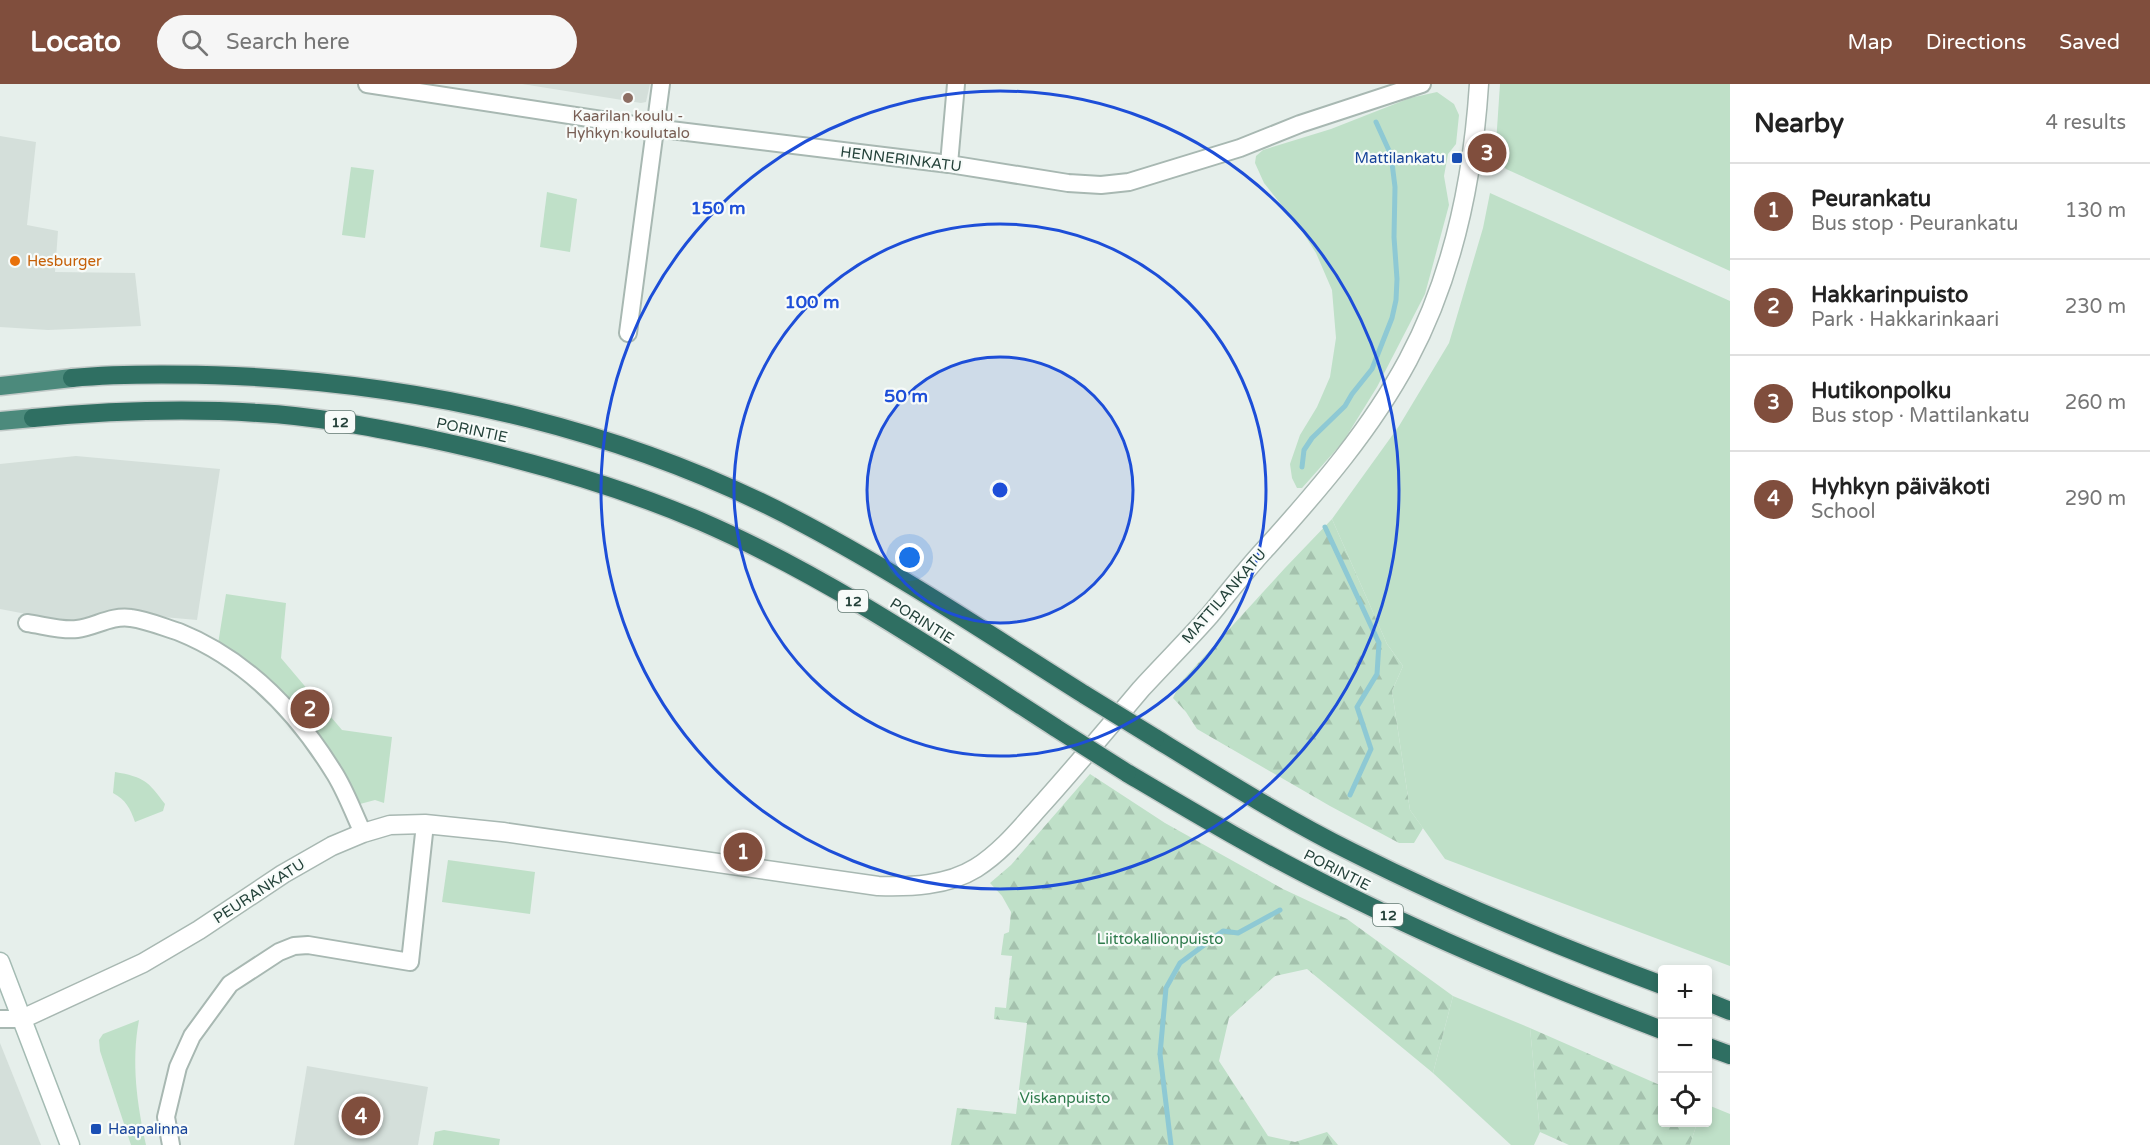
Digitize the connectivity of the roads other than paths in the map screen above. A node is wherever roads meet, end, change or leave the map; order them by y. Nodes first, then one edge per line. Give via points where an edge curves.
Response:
1 (367, 84) edge
2 (661, 84) edge
3 (956, 84) edge
4 (1422, 84) edge
5 (1479, 84) edge
6 (654, 128) junction
7 (949, 164) junction
8 (628, 333) dead end
9 (0, 386) edge
10 (0, 421) edge
11 (27, 623) dead end
12 (425, 824) junction
13 (363, 832) junction
14 (1002, 848) joint
15 (0, 962) edge
16 (1658, 984) edge
17 (1712, 1004) edge
18 (1730, 1011) edge
19 (0, 1019) edge
20 (22, 1019) junction
21 (1658, 1028) edge
22 (1712, 1049) edge
23 (1730, 1055) edge
24 (70, 1145) edge
25 (171, 1145) edge

1 - 6 street, HENNERINKATU
2 - 6 street
3 - 7 street
4 - 7 street, HENNERINKATU via 1129,182 1068,183
5 - 14 street, MATTILANKATU via 1474,148 1452,247 1434,305 1382,405 1304,507
6 - 7 street, HENNERINKATU
6 - 8 street
9 - 16 highway, PORINTIE, bridge via 141,373 331,383 393,390 570,429 649,456 728,487 805,524 903,580 1251,797 1352,852 1469,908
10 - 21 highway, PORINTIE / 12, bridge via 124,411 259,413 378,428 496,453 560,469 638,496 777,559 886,619 1127,773 1329,887 1452,945
11 - 13 street via 77,629 129,617 201,641 226,655 293,714 334,772
12 - 13 street, PEURANKATU via 390,825
12 - 14 street, PEURANKATU via 878,886 910,887 955,876 974,870
12 - 25 street via 410,962 294,946 230,984 192,1036 178,1067 166,1118
13 - 20 street, PEURANKATU via 301,863 143,963
15 - 20 street
17 - 18 highway
19 - 20 street
20 - 24 street
22 - 23 highway

